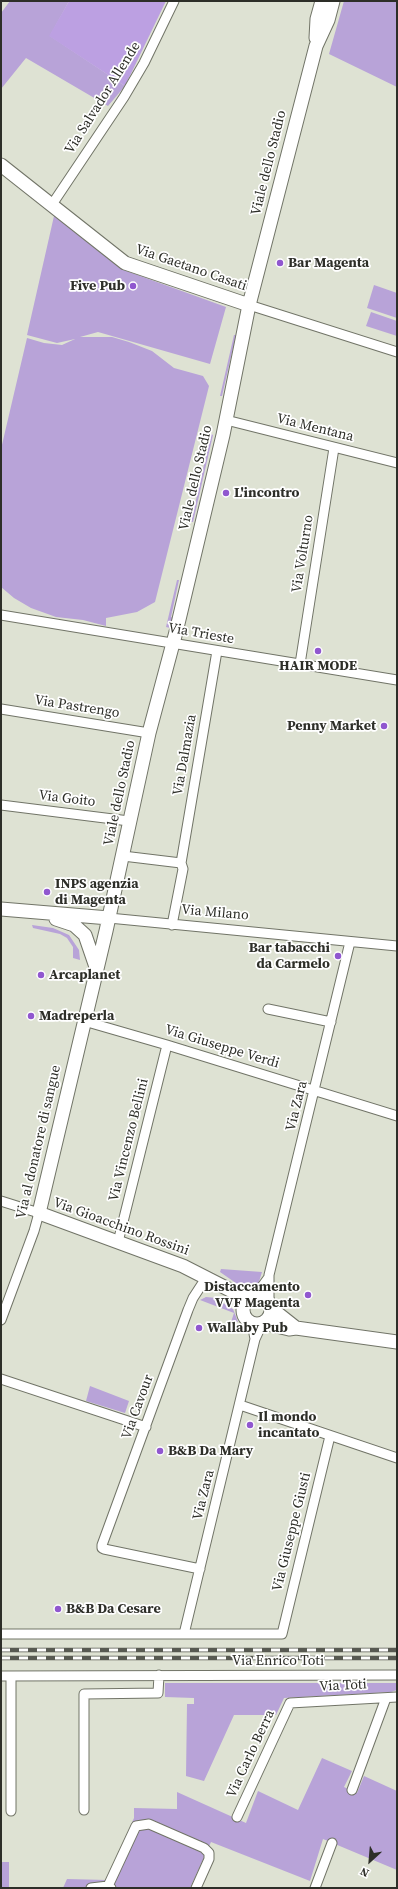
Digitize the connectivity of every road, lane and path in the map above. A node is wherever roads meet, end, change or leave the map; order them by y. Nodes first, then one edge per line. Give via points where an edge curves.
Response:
1 (174, 1) edge
2 (322, 1) edge
3 (333, 1) edge
4 (316, 46) junction
5 (1, 165) edge
6 (51, 206) junction
7 (249, 305) junction
8 (397, 352) edge
9 (226, 420) junction
10 (334, 448) junction
11 (397, 463) edge
12 (1, 615) edge
13 (173, 644) junction
14 (217, 651) junction
15 (300, 664) junction
16 (397, 680) edge
17 (1, 709) edge
18 (149, 733) junction
19 (1, 805) edge
20 (129, 821) junction
21 (122, 856) junction
22 (181, 863) junction
23 (1, 909) edge
24 (30, 912) junction
25 (109, 918) junction
26 (172, 925) junction
27 (86, 935) joint
28 (350, 942) junction
29 (397, 946) edge
30 (96, 967) junction
31 (268, 1009) dead end
32 (84, 1021) junction
33 (331, 1022) junction
34 (167, 1045) junction
35 (315, 1090) junction
36 (397, 1116) edge
37 (1, 1201) edge
38 (39, 1214) junction
39 (118, 1242) junction
40 (269, 1275) junction
41 (206, 1278) junction
42 (249, 1301) junction
43 (270, 1305) junction
44 (1, 1320) edge
45 (259, 1323) junction
46 (296, 1328) junction
47 (397, 1342) edge
48 (1, 1379) edge
49 (240, 1405) junction
50 (146, 1427) junction
51 (330, 1436) junction
52 (397, 1458) edge
53 (200, 1569) junction
54 (1, 1634) edge
55 (184, 1634) junction
56 (159, 1675) junction
57 (397, 1675) edge
58 (1, 1676) edge
59 (11, 1676) junction
60 (397, 1697) edge
61 (386, 1698) junction
62 (290, 1703) joint
63 (352, 1790) dead end
64 (84, 1810) dead end
65 (11, 1811) dead end
66 (237, 1817) dead end
67 (332, 1844) dead end
68 (110, 1887) edge
69 (91, 1888) edge
70 (196, 1888) edge
71 (315, 1888) edge

1 - 6 street, Via Salvador Allende via 144,63 124,97
2 - 4 street, Viale dello Stadio
3 - 4 street, Viale dello Stadio via 328,20
4 - 7 street, Viale dello Stadio
5 - 6 street, Via Gaetano Casati
6 - 7 street, Via Gaetano Casati via 125,263
7 - 8 street, Via Gaetano Casati
7 - 9 street, Viale dello Stadio
9 - 10 street, Via Mentana
9 - 13 street, Viale dello Stadio
10 - 11 street, Via Mentana
10 - 15 street, Via Volturno
12 - 13 street, Via Trieste
13 - 14 street, Via Trieste
13 - 18 street, Viale dello Stadio
14 - 15 street, Via Trieste
14 - 22 street, Via Dalmazia
15 - 16 street, Via Trieste
17 - 18 street, Via Pastrengo
18 - 20 street, Viale dello Stadio
19 - 20 street, Via Goito
20 - 21 street, Viale dello Stadio
21 - 22 street
21 - 25 street, Viale dello Stadio
22 - 26 street, Via Dalmazia via 183,869
23 - 24 street, Via Milano
24 - 25 street, Via Milano
24 - 27 street, Via Milano via 74,925
25 - 26 street, Via Milano
25 - 30 street, Via al donatore di sangue
26 - 28 street, Via Milano
27 - 30 street, Via al donatore di sangue
28 - 29 street, Via Milano
28 - 33 street, Via Zara
30 - 32 street, Via al donatore di sangue
31 - 33 street
32 - 34 street, Via Giuseppe Verdi
32 - 38 street, Via al donatore di sangue
33 - 35 street, Via Zara
34 - 35 street, Via Giuseppe Verdi
34 - 39 street, Via Vincenzo Bellini
35 - 36 street, Via Giuseppe Verdi
35 - 40 street, Via Zara
37 - 38 street, Via Gioacchino Rossini
38 - 39 street, Via Gioacchino Rossini
38 - 44 street, Via al donatore di sangue
39 - 41 street, Via Gioacchino Rossini via 183,1266
40 - 42 street, Via Zara
40 - 43 street, Via Zara
41 - 42 street, Via Gioacchino Rossini
41 - 50 street, Via Cavour via 188,1310
42 - 43 street via 263,1297
42 - 45 street via 246,1319
43 - 45 street via 270,1317
43 - 46 street
45 - 46 street via 289,1330
45 - 49 street, Via Zara
46 - 47 street
48 - 50 street
49 - 51 street
49 - 53 street, Via Zara
50 - 53 street, Via Cavour via 102,1548
51 - 52 street
51 - 55 street, Via Giuseppe Giusti via 282,1634
53 - 55 street, Via Zara
54 - 55 street
56 - 57 street, Via Enrico Toti
56 - 59 street, Via Enrico Toti
56 - 64 street via 158,1693 84,1694
58 - 59 street, Via Enrico Toti
59 - 65 street
60 - 61 street, Via Toti
61 - 62 street, Via Toti
61 - 63 street
62 - 66 street, Via Carlo Berra
67 - 71 street
68 - 69 street
68 - 70 street via 136,1826 149,1824 204,1848 209,1853 209,1859

